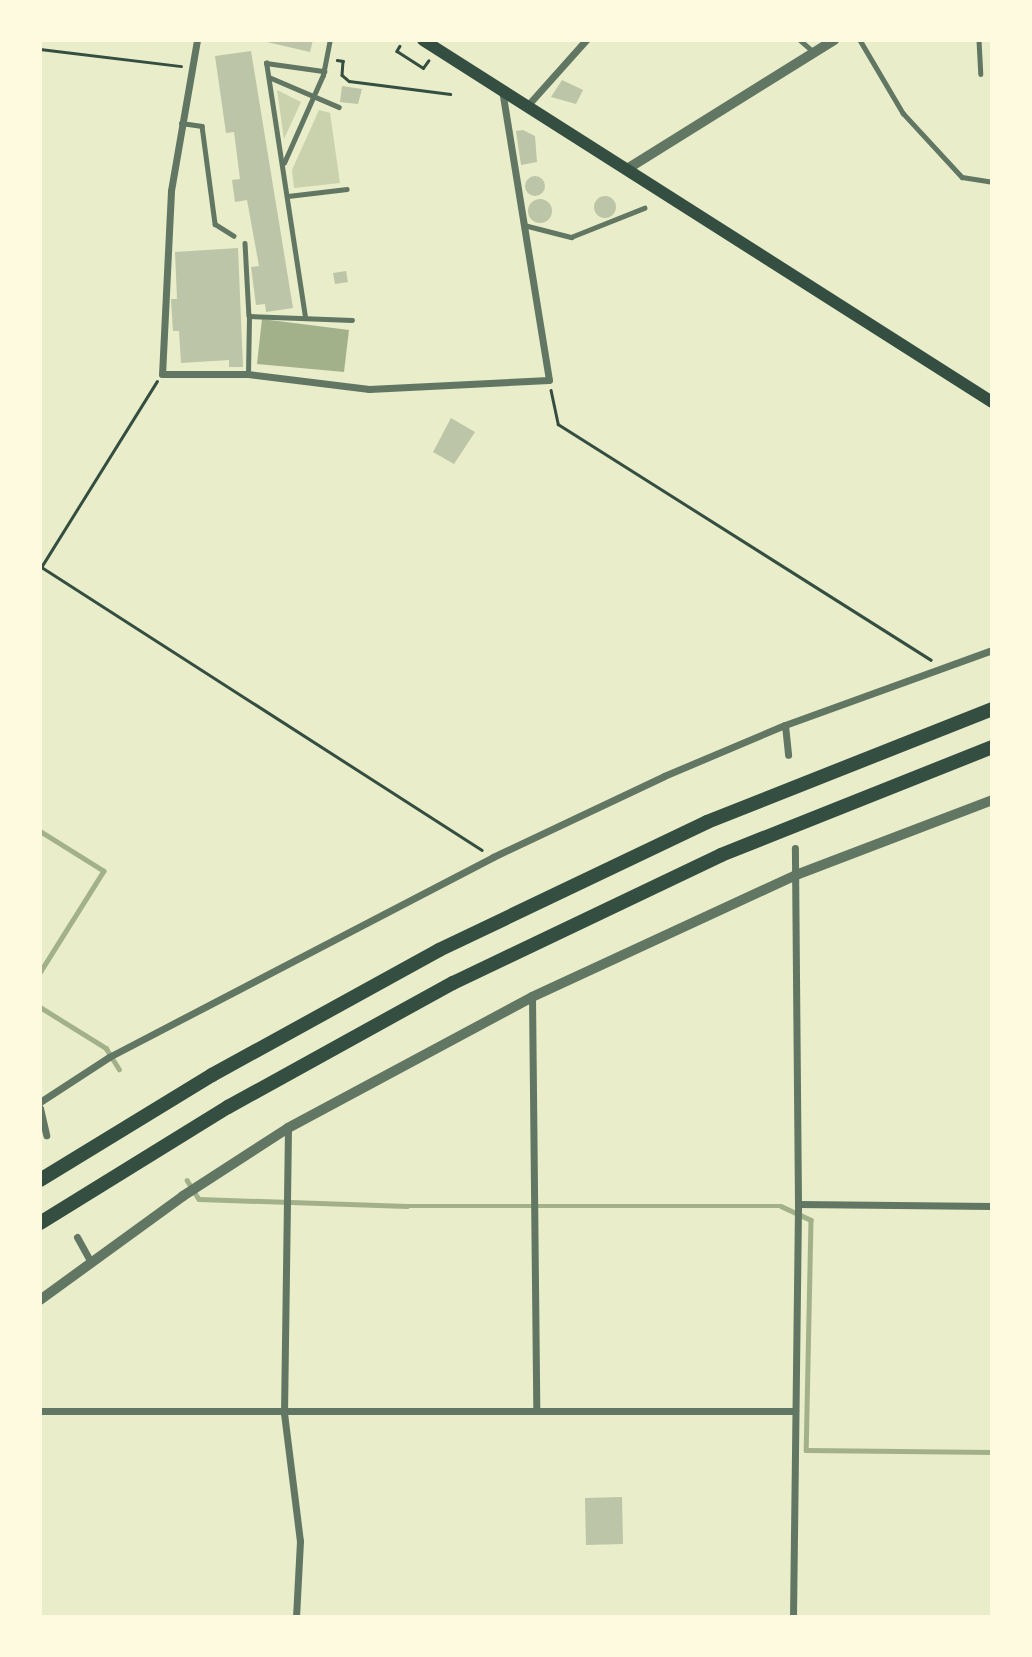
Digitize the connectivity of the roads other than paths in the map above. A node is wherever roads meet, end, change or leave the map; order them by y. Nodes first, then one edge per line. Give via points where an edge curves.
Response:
1 (197, 40) edge
2 (330, 40) edge
3 (423, 40) edge
4 (586, 40) edge
5 (800, 40) edge
6 (834, 40) edge
7 (860, 40) edge
8 (979, 40) edge
9 (825, 43) edge
10 (814, 52) junction
11 (324, 71) junction
12 (981, 74) dead end
13 (268, 77) junction
14 (502, 90) junction
15 (314, 96) junction
16 (527, 106) junction
17 (339, 107) dead end
18 (181, 123) junction
19 (283, 165) junction
20 (627, 169) junction
21 (992, 182) edge
22 (346, 189) dead end
23 (288, 196) junction
24 (644, 208) dead end
25 (524, 225) junction
26 (234, 236) dead end
27 (245, 243) dead end
28 (249, 316) junction
29 (304, 317) junction
30 (352, 320) dead end
31 (248, 374) junction
32 (992, 402) edge
33 (992, 650) edge
34 (992, 709) edge
35 (785, 725) junction
36 (992, 747) edge
37 (788, 755) dead end
38 (992, 800) edge
39 (795, 848) dead end
40 (796, 875) junction
41 (532, 997) junction
42 (40, 1102) edge
43 (40, 1108) edge
44 (288, 1128) junction
45 (46, 1135) dead end
46 (40, 1180) edge
47 (798, 1204) junction
48 (992, 1206) edge
49 (40, 1223) edge
50 (77, 1237) dead end
51 (91, 1262) junction
52 (40, 1300) edge
53 (536, 1410) junction
54 (40, 1411) edge
55 (795, 1411) junction
56 (284, 1413) junction
57 (296, 1617) edge
58 (793, 1617) edge

1 - 18 street
2 - 11 lane
3 - 14 main road
4 - 16 street
5 - 10 lane
6 - 9 street
7 - 21 lane via 903,113 962,177
8 - 12 lane
9 - 10 street
10 - 20 street
11 - 13 lane via 266,64
11 - 15 lane
13 - 15 lane
13 - 19 lane
14 - 16 main road
14 - 25 street
15 - 17 lane
15 - 19 lane
16 - 20 main road
18 - 26 lane via 202,126 215,224
18 - 31 street via 166,235 162,374
19 - 23 lane
20 - 32 main road
22 - 23 lane
23 - 29 lane
24 - 25 lane via 571,237
25 - 31 street via 549,380 369,389
27 - 28 lane
28 - 29 lane
28 - 31 lane
29 - 30 lane
33 - 35 street
34 - 46 highway via 707,822 439,950 234,1062
35 - 37 street
35 - 42 street via 493,857 109,1058
36 - 49 highway via 721,855 453,983 228,1107
38 - 40 street
39 - 40 street
40 - 41 street
40 - 47 street
41 - 44 street
41 - 53 street
43 - 45 street
44 - 51 street
44 - 56 street
47 - 48 street
47 - 55 street
50 - 51 street
51 - 52 street
53 - 55 street
53 - 56 street
54 - 56 street
55 - 58 street
56 - 57 street via 300,1541

